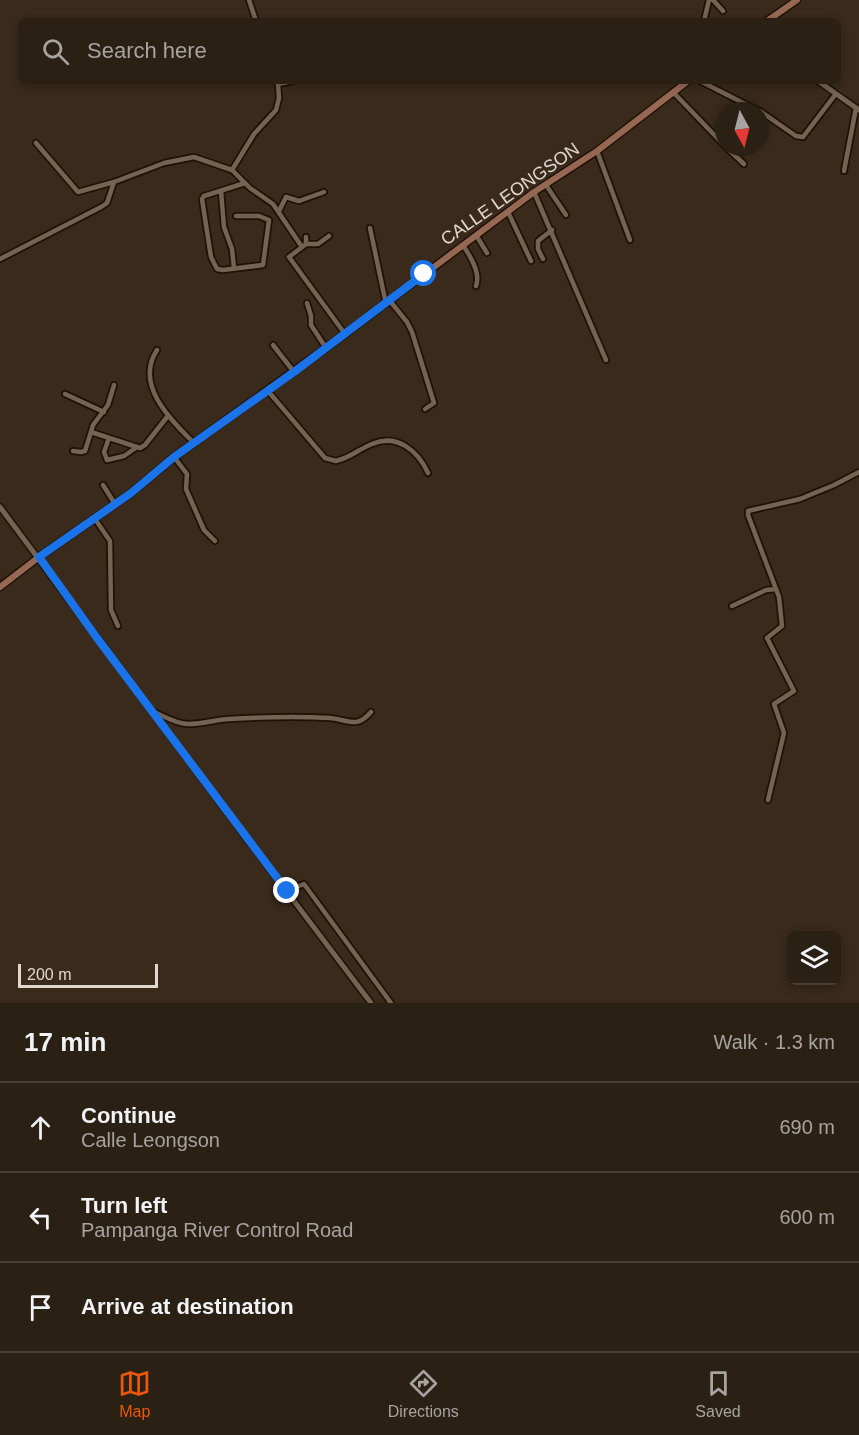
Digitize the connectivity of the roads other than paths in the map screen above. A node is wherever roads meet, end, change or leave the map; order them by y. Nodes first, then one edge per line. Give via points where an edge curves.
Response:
1 (249, 0) edge
2 (711, 0) edge
3 (797, 0) edge
4 (723, 11) dead end
5 (255, 18) edge
6 (705, 18) edge
7 (771, 18) edge
8 (277, 84) edge
9 (684, 84) edge
10 (706, 84) edge
11 (822, 84) edge
12 (673, 92) junction
13 (836, 94) junction
14 (742, 102) edge
15 (857, 110) edge
16 (769, 117) edge
17 (715, 136) edge
18 (36, 143) dead end
19 (597, 152) junction
20 (736, 156) edge
21 (744, 164) dead end
22 (232, 170) junction
23 (844, 171) dead end
24 (114, 182) junction
25 (245, 183) junction
26 (546, 184) junction
27 (221, 191) junction
28 (324, 192) dead end
29 (534, 192) junction
30 (278, 210) junction
31 (508, 212) junction
32 (566, 215) dead end
33 (236, 216) dead end
34 (267, 218) junction
35 (370, 228) dead end
36 (552, 230) junction
37 (476, 235) junction
38 (329, 236) dead end
39 (306, 237) dead end
40 (630, 240) dead end
41 (463, 245) junction
42 (304, 246) junction
43 (487, 254) dead end
44 (0, 259) edge
45 (543, 259) dead end
46 (531, 261) dead end
47 (234, 268) junction
48 (476, 286) dead end
49 (388, 302) junction
50 (308, 303) dead end
51 (345, 334) junction
52 (273, 345) dead end
53 (326, 348) junction
54 (157, 350) dead end
55 (606, 360) dead end
56 (294, 372) junction
57 (114, 385) dead end
58 (267, 391) junction
59 (65, 394) dead end
60 (425, 409) dead end
61 (104, 412) junction
62 (167, 417) junction
63 (91, 432) junction
64 (109, 438) junction
65 (194, 443) junction
66 (137, 447) junction
67 (73, 451) dead end
68 (174, 457) junction
69 (859, 472) edge
70 (428, 473) dead end
71 (102, 485) dead end
72 (115, 504) junction
73 (0, 507) edge
74 (94, 519) junction
75 (215, 541) dead end
76 (39, 557) junction
77 (0, 587) edge
78 (776, 589) junction
79 (732, 606) dead end
80 (118, 626) dead end
81 (154, 712) junction
82 (371, 712) dead end
83 (768, 800) dead end
84 (287, 891) junction
85 (371, 1003) edge
86 (391, 1003) edge

1 - 5 street
2 - 4 street
2 - 6 street
3 - 7 main road
8 - 22 street via 276,110 254,134
9 - 12 main road, CALLE LEONGSON
10 - 14 street
11 - 13 street
12 - 17 street
12 - 19 main road, CALLE LEONGSON
13 - 15 street
13 - 16 street via 803,137
15 - 23 street
18 - 24 street via 77,192
19 - 26 main road, CALLE LEONGSON
19 - 40 street
20 - 21 street
22 - 24 street via 194,157 164,163
22 - 25 street
24 - 44 street via 101,207
25 - 27 street
25 - 30 street
26 - 29 main road, CALLE LEONGSON
26 - 32 street
27 - 47 street via 224,227
27 - 47 street via 202,199 211,257 217,269
28 - 30 street via 298,201 286,197
29 - 31 main road, CALLE LEONGSON
29 - 36 street
30 - 34 street
30 - 42 street
31 - 37 main road, CALLE LEONGSON
31 - 46 street
33 - 34 street
34 - 47 street via 270,223 263,265
35 - 49 street
36 - 45 street via 538,240
36 - 55 street
37 - 41 main road, CALLE LEONGSON
37 - 43 street
38 - 42 street via 318,244
39 - 42 street
41 - 48 street via 473,263
41 - 49 main road, CALLE LEONGSON
42 - 51 street via 289,257
49 - 51 main road, CALLE LEONGSON
49 - 60 street via 407,322 418,349 434,403
50 - 53 street via 311,326
51 - 53 main road, CALLE LEONGSON
52 - 56 street
53 - 56 main road, CALLE LEONGSON
54 - 62 street via 150,364 151,379
56 - 58 main road, CALLE LEONGSON
57 - 61 street
58 - 65 main road, CALLE LEONGSON
58 - 70 street via 325,458 342,459 374,443 397,441 419,456
59 - 61 street
61 - 63 street
62 - 65 street
62 - 66 street via 145,445
63 - 64 street
63 - 67 street via 85,451
64 - 66 street
64 - 66 street via 104,452 107,460 124,456
65 - 68 main road, CALLE LEONGSON
68 - 72 main road, CALLE LEONGSON
68 - 75 street via 187,474 186,489 204,530
69 - 78 street via 800,499 748,511
71 - 72 street
72 - 74 main road, CALLE LEONGSON
73 - 76 street
74 - 76 main road, CALLE LEONGSON
74 - 80 street via 110,541 111,610
76 - 77 main road, CALLE LEONGSON
76 - 81 street
78 - 79 street
78 - 83 street via 782,626 767,638 794,692 774,704 784,733
81 - 82 street via 187,724 268,717 328,718 357,723
81 - 84 street
84 - 85 street
84 - 86 street via 304,884

